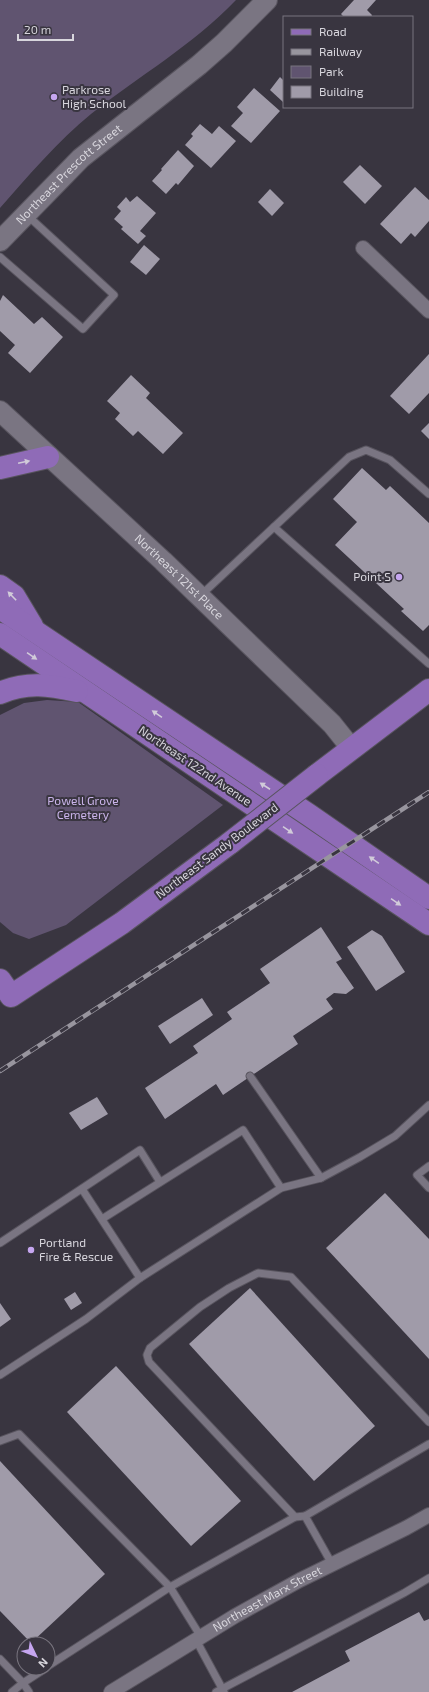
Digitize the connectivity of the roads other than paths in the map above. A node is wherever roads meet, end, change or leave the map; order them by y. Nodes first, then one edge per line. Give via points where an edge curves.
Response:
1 (267, 0) edge
2 (26, 214) junction
3 (0, 241) edge
4 (363, 248) dead end
5 (0, 257) edge
6 (429, 311) edge
7 (0, 411) edge
8 (48, 457) junction
9 (0, 468) edge
10 (429, 494) edge
11 (274, 527) junction
12 (0, 586) edge
13 (199, 597) junction
14 (0, 608) edge
15 (36, 633) junction
16 (0, 634) edge
17 (429, 664) edge
18 (429, 690) edge
19 (0, 693) edge
20 (88, 694) junction
21 (352, 749) junction
22 (429, 898) edge
23 (429, 924) edge
24 (4, 993) edge
25 (250, 1076) dead end
26 (429, 1105) edge
27 (429, 1166) edge
28 (321, 1178) junction
29 (160, 1182) junction
30 (281, 1188) junction
31 (429, 1188) edge
32 (82, 1189) junction
33 (102, 1219) junction
34 (0, 1243) edge
35 (140, 1278) junction
36 (0, 1375) edge
37 (429, 1422) edge
38 (0, 1441) edge
39 (429, 1444) edge
40 (429, 1515) edge
41 (305, 1516) junction
42 (295, 1517) junction
43 (332, 1564) junction
44 (429, 1578) edge
45 (170, 1587) junction
46 (198, 1638) junction
47 (0, 1659) edge
48 (56, 1661) edge
49 (34, 1676) edge
50 (23, 1683) junction
51 (221, 1691) edge
52 (12, 1692) edge
53 (29, 1692) edge
54 (111, 1692) edge

1 - 2 street, Northeast Prescott Street via 199,65 81,158
2 - 3 street, Northeast Prescott Street
2 - 5 lane via 114,295 83,329
4 - 6 street
7 - 8 street, Northeast 121st Place
9 -> 8 main road
8 - 13 street, Northeast 121st Place
10 - 11 lane via 390,460 366,450 349,457
11 - 13 lane
11 - 17 lane
15 -> 12 main road via 14,596
13 - 21 street, Northeast 121st Place via 332,724
14 - 15 main road, Northeast 122nd Avenue
22 -> 15 main road, Northeast 122nd Avenue
16 -> 20 main road, Northeast 122nd Avenue
18 - 21 main road, Northeast Sandy Boulevard
19 - 20 main road via 25,686 48,685
20 -> 23 main road, Northeast 122nd Avenue
21 - 24 main road, Northeast Sandy Boulevard, bridge via 122,923
25 - 28 lane
26 - 28 lane via 395,1136
27 - 31 lane via 417,1175
28 - 30 lane
29 - 30 lane via 243,1130
29 - 32 lane via 140,1150
29 - 33 lane
30 - 35 lane
32 - 33 lane
32 - 34 lane
33 - 35 lane
35 - 36 lane via 86,1319
37 - 42 lane via 291,1277 258,1273 200,1307 150,1348 147,1355 149,1362
38 - 45 lane via 19,1434
39 - 41 lane
40 - 43 street, Northeast Marx Street
41 - 42 lane
41 - 43 lane
42 - 45 lane
43 - 46 street, Northeast Marx Street
44 - 51 lane
45 - 46 lane
45 - 48 lane
46 - 51 lane
46 - 54 street, Northeast Marx Street
47 - 50 lane
49 - 50 lane
50 - 52 lane
50 - 53 lane

